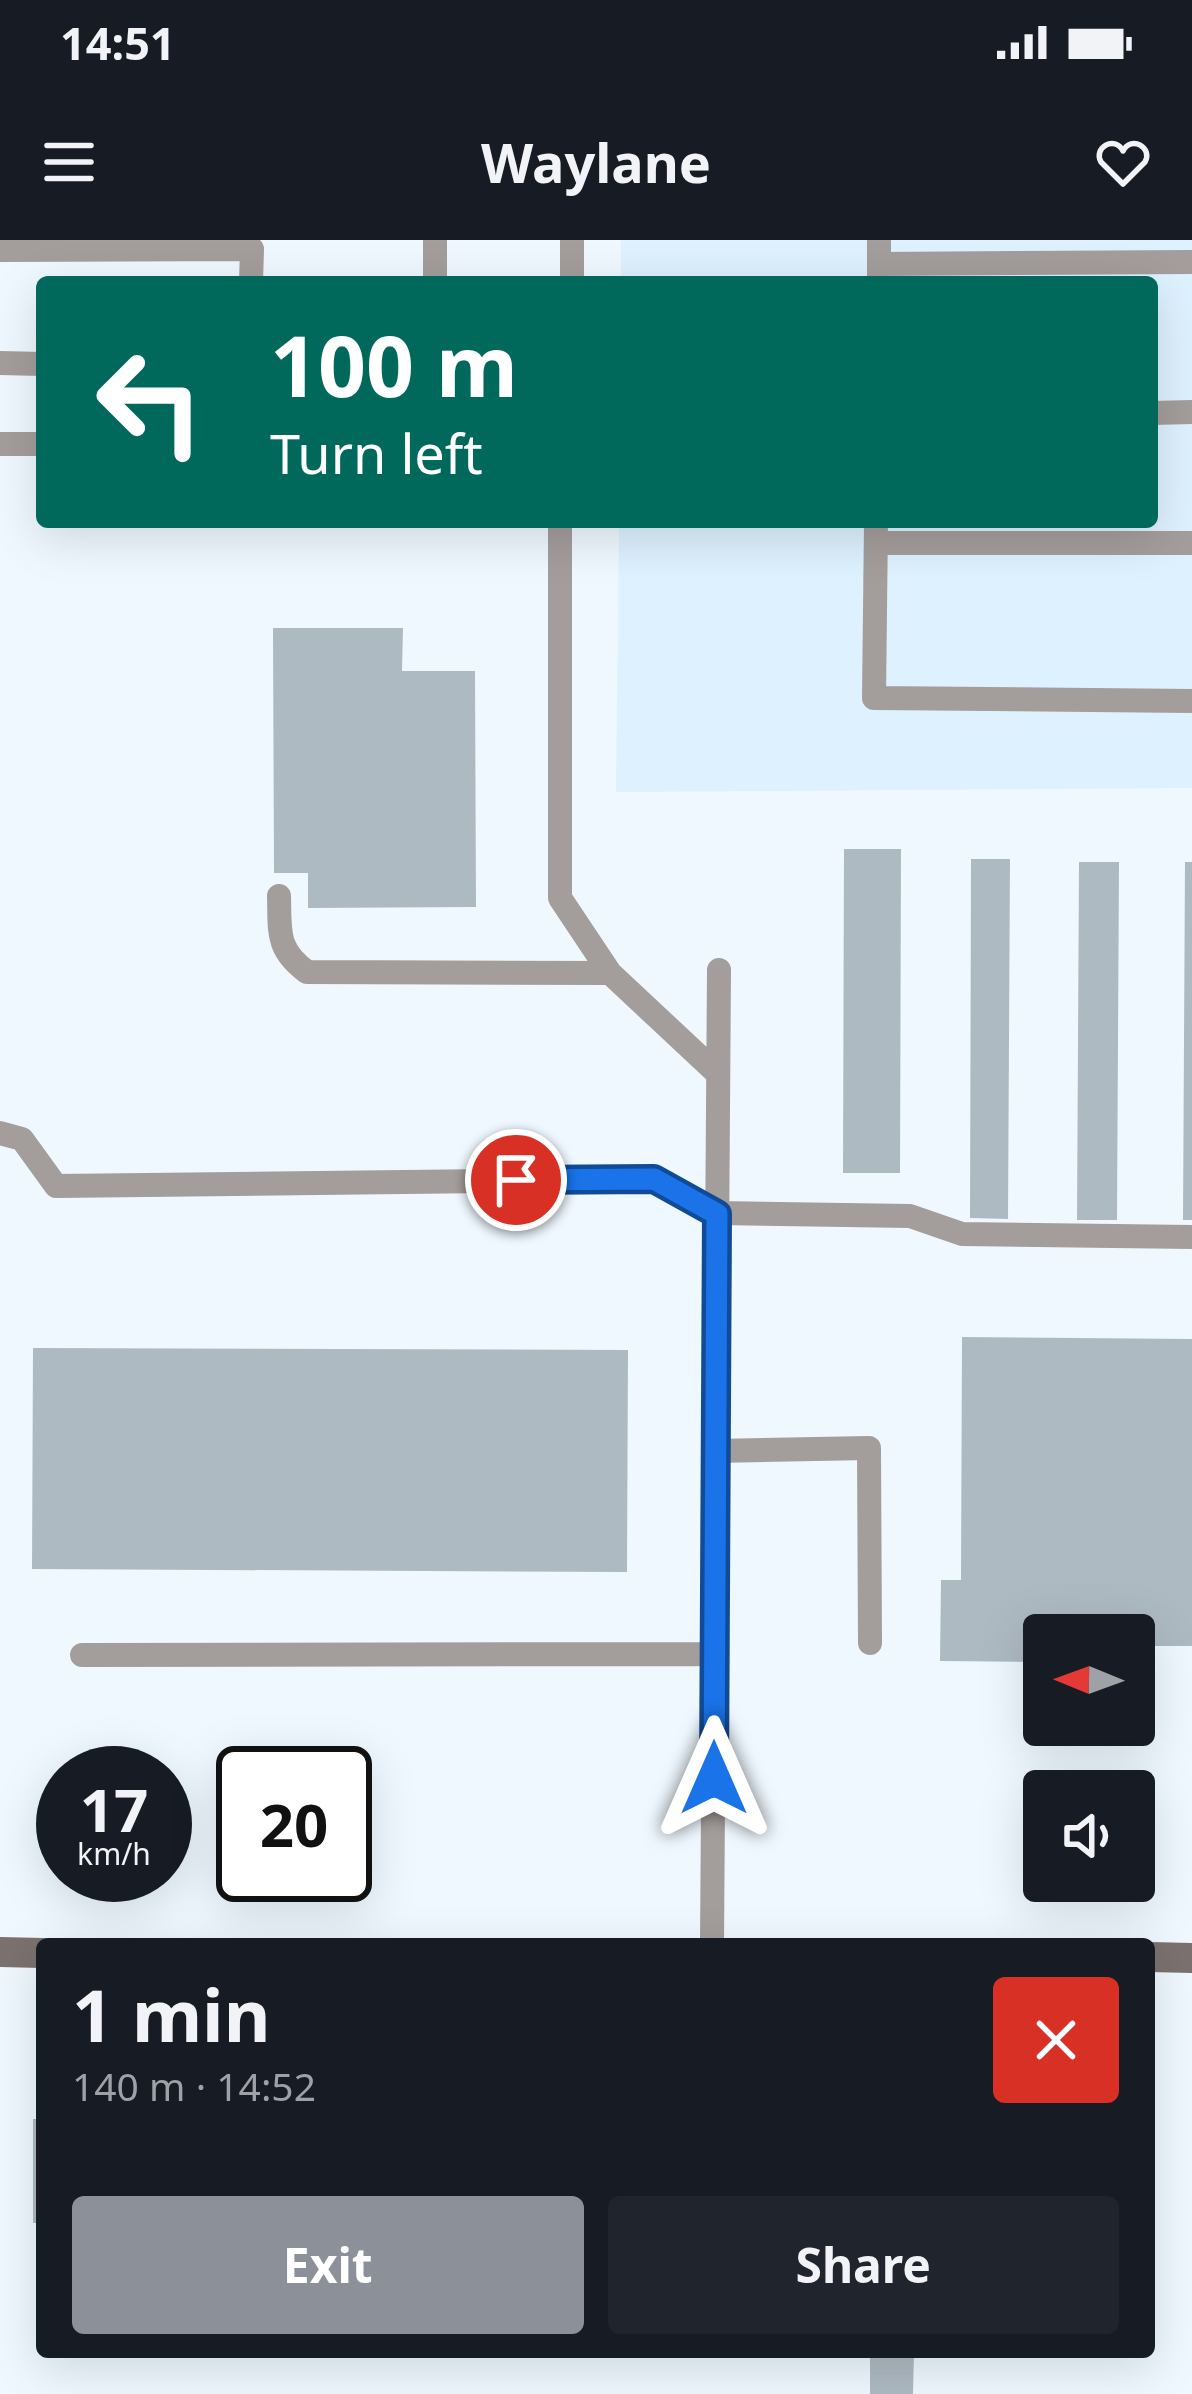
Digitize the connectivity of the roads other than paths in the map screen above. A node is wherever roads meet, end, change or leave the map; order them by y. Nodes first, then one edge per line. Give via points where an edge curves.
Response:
1 (435, 240) edge
2 (572, 240) edge
3 (253, 245) edge
4 (0, 250) edge
5 (879, 262) edge
6 (1192, 262) edge
7 (251, 276) edge
8 (435, 276) edge
9 (572, 276) edge
10 (0, 363) edge
11 (36, 364) edge
12 (1158, 412) edge
13 (1192, 412) edge
14 (0, 444) edge
15 (36, 444) edge
16 (560, 528) edge
17 (876, 532) edge
18 (1192, 543) edge
19 (1192, 700) edge
20 (279, 896) dead end
21 (719, 970) dead end
22 (610, 973) junction
23 (718, 1074) junction
24 (0, 1132) edge
25 (717, 1214) junction
26 (1192, 1238) edge
27 (715, 1451) junction
28 (870, 1642) dead end
29 (714, 1654) junction
30 (82, 1655) dead end
31 (712, 1938) edge
32 (0, 1952) edge
33 (36, 1953) edge
34 (1155, 1958) edge
35 (1192, 1958) edge

1 - 8 lane
2 - 9 lane
3 - 4 lane
3 - 7 lane
5 - 6 lane
10 - 11 lane
12 - 13 lane
14 - 15 lane
16 - 22 lane via 560,898
17 - 18 lane
17 - 19 lane via 874,698
20 - 22 lane via 280,940 307,972
21 - 23 lane
22 - 23 lane
23 - 25 lane
24 - 25 lane via 22,1139 56,1186 654,1179
25 - 26 lane via 910,1216 962,1234
25 - 27 lane
27 - 28 lane via 869,1448
27 - 29 lane
29 - 30 lane
29 - 31 lane
32 - 33 main road
34 - 35 main road

